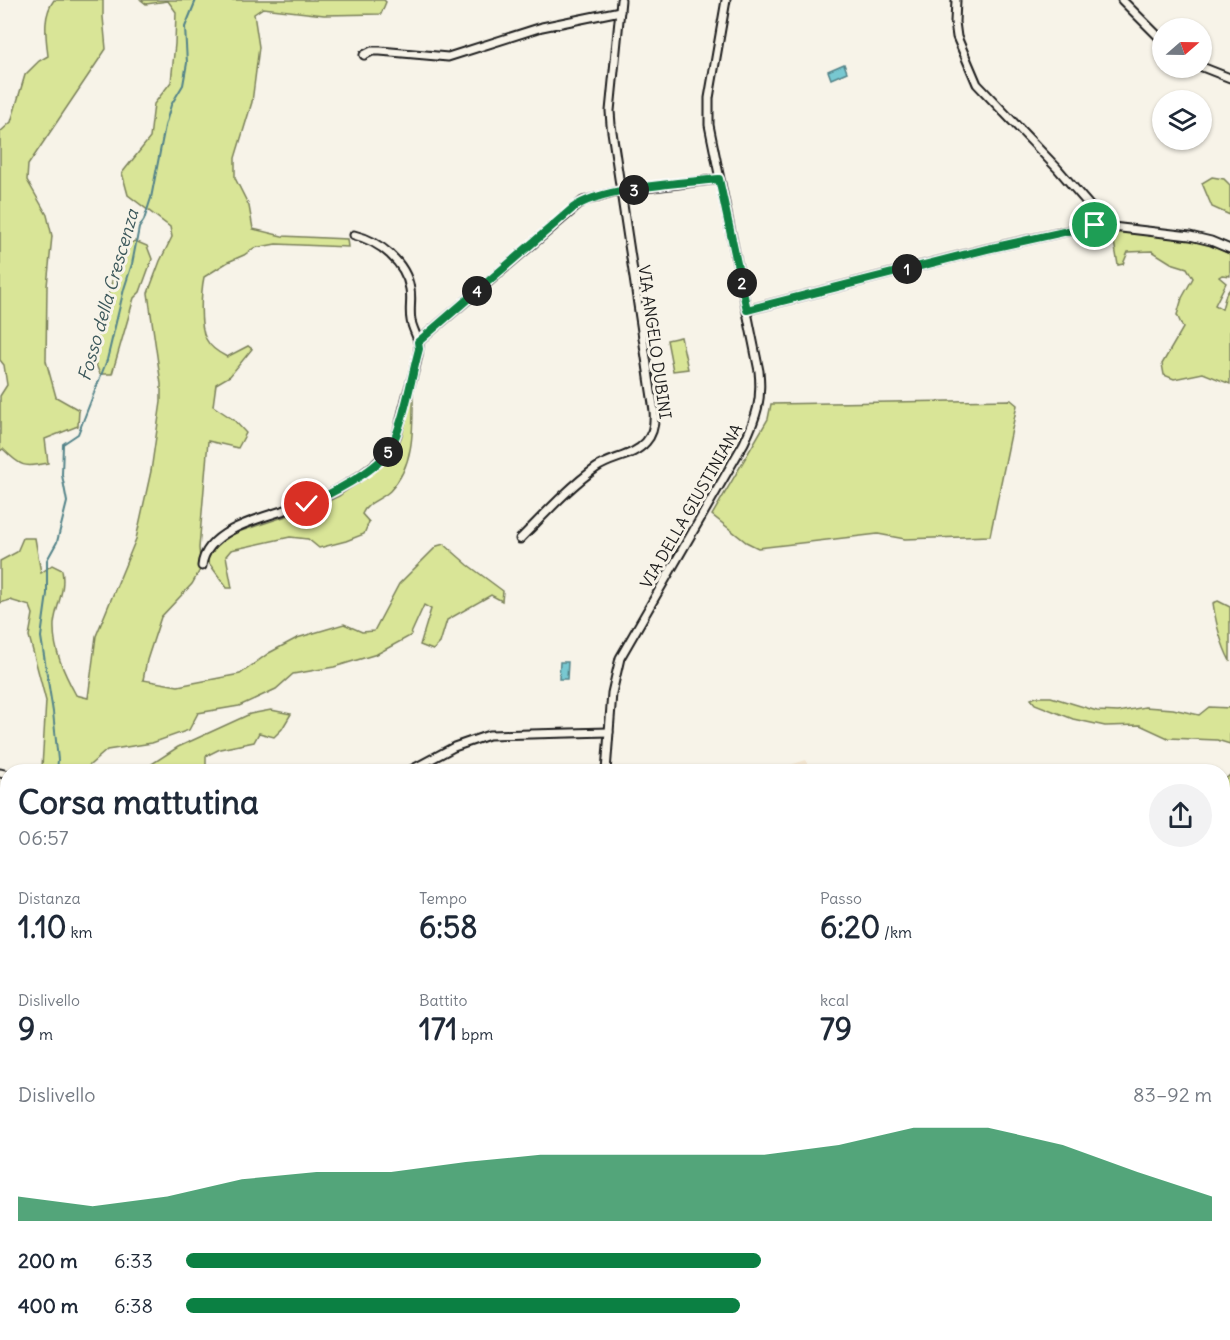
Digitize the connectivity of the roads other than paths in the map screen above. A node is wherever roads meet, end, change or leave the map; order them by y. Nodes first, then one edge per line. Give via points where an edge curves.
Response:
1 (621, 0) edge
2 (726, 0) edge
3 (956, 0) edge
4 (1122, 0) edge
5 (620, 11) junction
6 (1152, 30) edge
7 (364, 55) dead end
8 (1212, 71) edge
9 (1230, 78) edge
10 (719, 179) junction
11 (620, 191) junction
12 (1100, 225) junction
13 (354, 235) dead end
14 (1230, 249) edge
15 (747, 310) junction
16 (418, 342) junction
17 (520, 539) dead end
18 (202, 566) dead end
19 (609, 732) junction
20 (422, 764) edge
21 (607, 764) edge

1 - 5 street, VIA ANGELO DUBINI
2 - 10 street, VIA DELLA GIUSTINIANA via 709,109
3 - 12 street via 957,36 977,84 1057,168 1096,213
4 - 6 street
5 - 7 street via 542,27 448,57 380,51
5 - 11 street, VIA ANGELO DUBINI via 610,111
8 - 9 street
10 - 11 street
10 - 15 street, VIA DELLA GIUSTINIANA
11 - 16 street via 587,199 573,208
11 - 17 street, VIA ANGELO DUBINI via 654,411 653,429 639,448 595,469
12 - 14 street via 1190,236
12 - 15 street via 975,252
13 - 16 street via 382,248 405,274 411,292 411,322
15 - 19 street, VIA DELLA GIUSTINIANA via 760,383 757,413 744,443 623,652 613,686
16 - 18 street via 397,431 385,455 326,496 227,531 204,553
19 - 20 street via 483,736
19 - 21 street, VIA DELLA GIUSTINIANA

